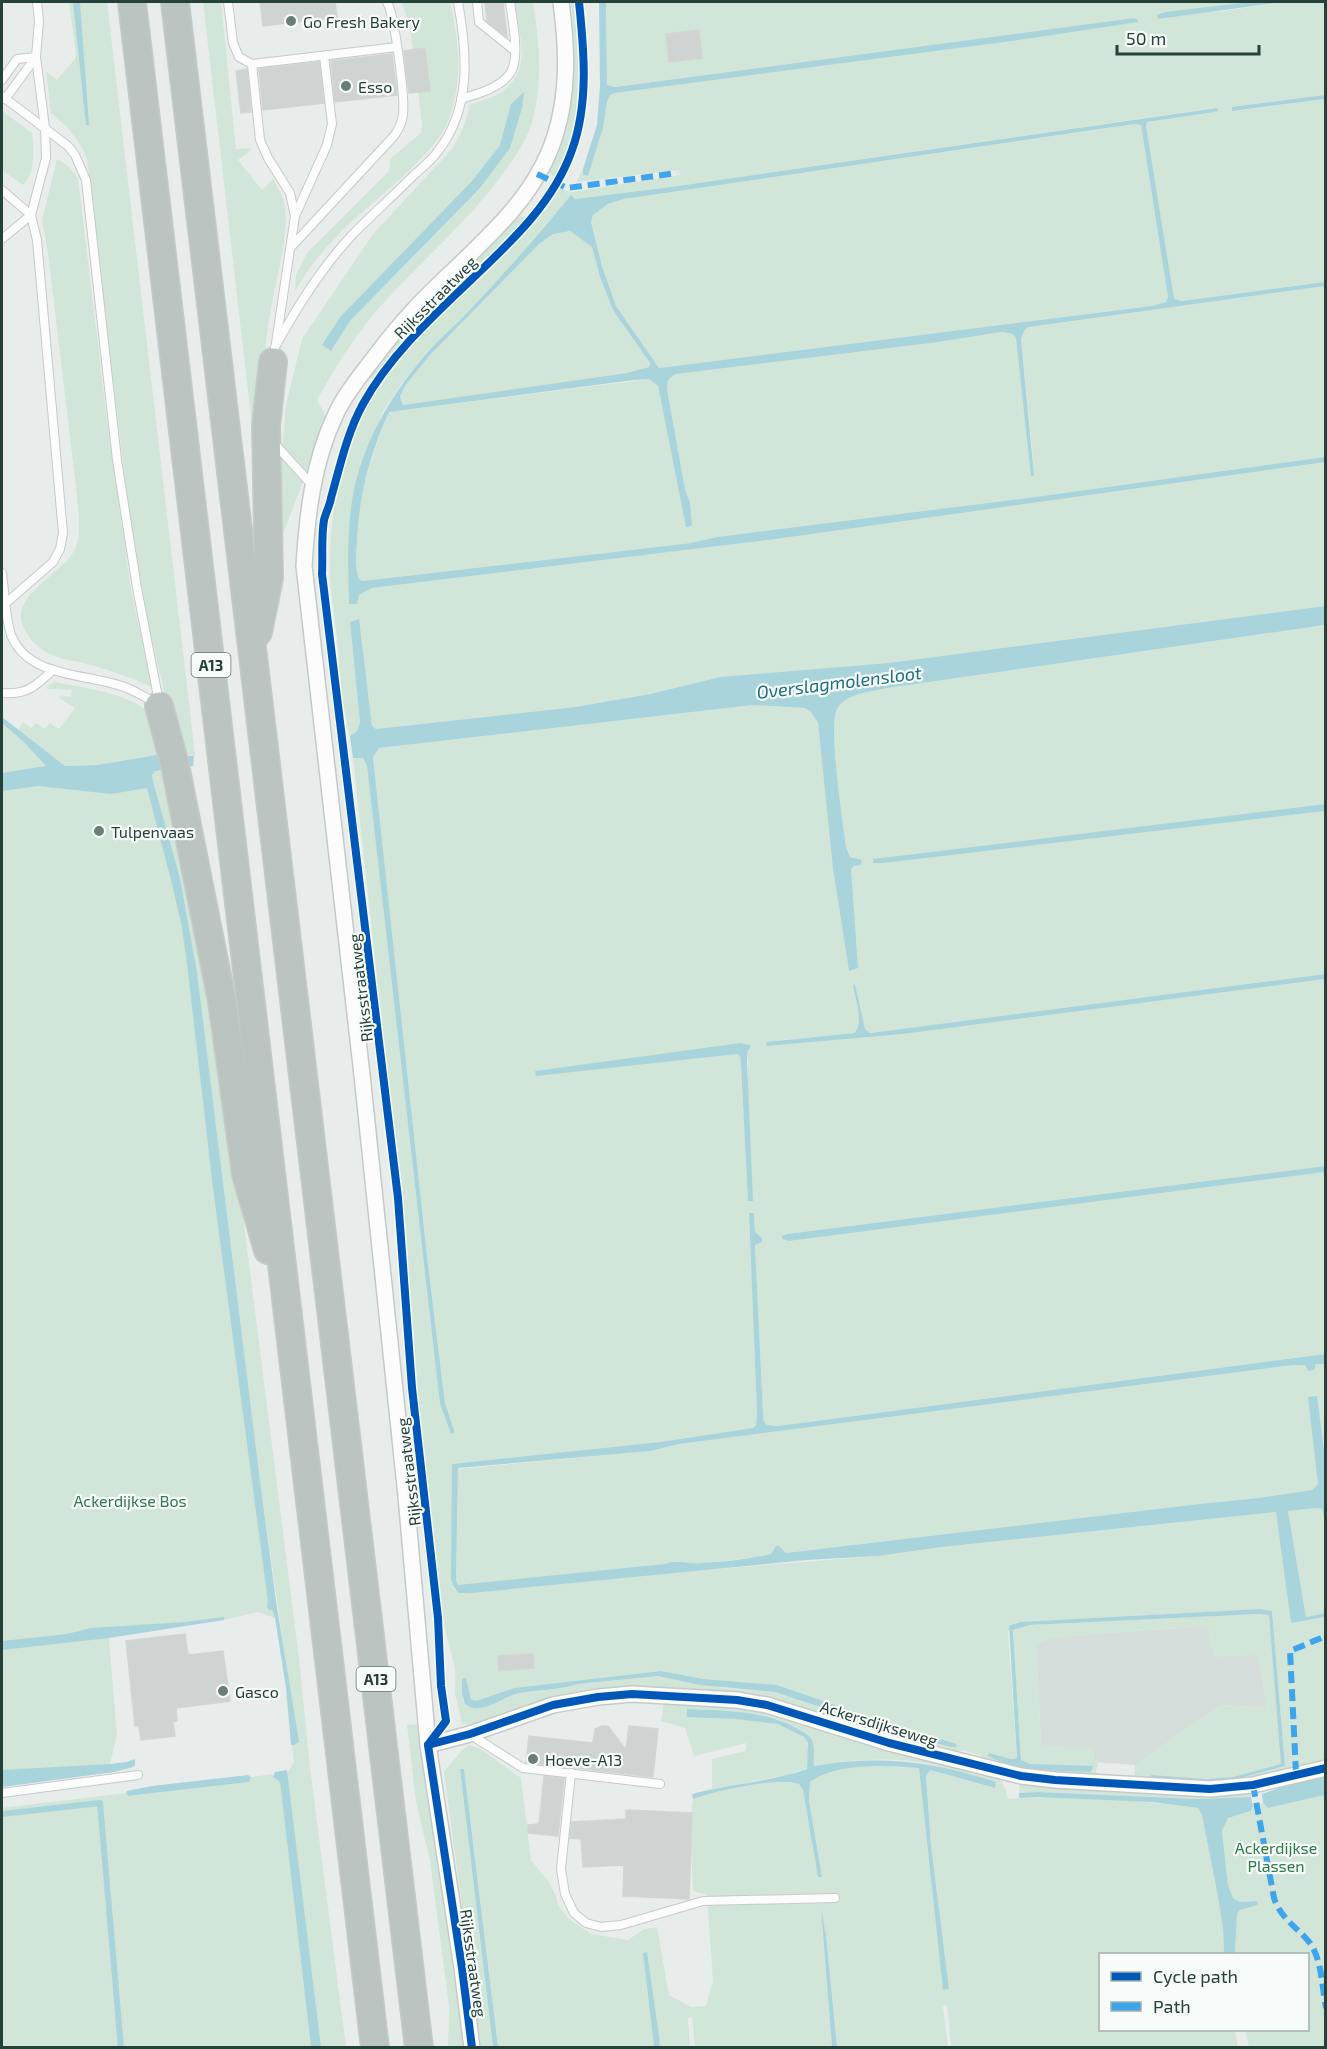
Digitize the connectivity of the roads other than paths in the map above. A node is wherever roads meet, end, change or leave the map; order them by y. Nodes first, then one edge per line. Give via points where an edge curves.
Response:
1 (37, 2) edge
2 (132, 2) edge
3 (175, 2) edge
4 (228, 2) edge
5 (387, 2) edge
6 (458, 2) edge
7 (477, 2) edge
8 (510, 2) edge
9 (561, 2) edge
10 (397, 47) junction
11 (515, 51) junction
12 (324, 56) junction
13 (36, 57) junction
14 (252, 64) junction
15 (2, 80) edge
16 (3, 97) edge
17 (461, 99) junction
18 (45, 128) junction
19 (2, 190) edge
20 (31, 215) junction
21 (295, 216) junction
22 (2, 239) edge
23 (292, 246) junction
24 (274, 355) junction
25 (266, 434) junction
26 (313, 486) junction
27 (2, 573) edge
28 (6, 603) junction
29 (253, 653) junction
30 (53, 670) junction
31 (2, 693) edge
32 (159, 706) junction
33 (291, 1329) junction
34 (470, 1734) junction
35 (428, 1745) junction
36 (1326, 1768) edge
37 (571, 1773) junction
38 (138, 1775) dead end
39 (660, 1784) dead end
40 (2, 1793) edge
41 (835, 1898) dead end
42 (375, 2048) edge
43 (420, 2048) edge
44 (472, 2048) edge

1 - 13 lane
2 - 33 highway, A13
3 - 29 highway, A13
4 - 14 lane via 232,43 239,57
5 - 10 lane
6 - 17 lane, A13 via 466,63
7 - 11 lane via 479,22
8 - 11 lane
9 - 26 street, Rijksstraatweg via 565,83 549,153 498,228 405,319 364,372 335,415
10 - 12 lane
10 - 23 lane via 404,112 401,126
11 - 17 lane via 509,76 487,90
12 - 14 lane
12 - 21 lane, A13 via 332,124 327,145
13 - 15 lane via 17,59
13 - 16 lane, A13
13 - 18 lane
14 - 21 lane, A13 via 260,140 290,193
16 - 18 lane, A13
17 - 24 lane, A13 via 453,126 438,152 332,258 292,317
18 - 20 lane via 46,158
18 - 32 lane, A13 via 68,146 86,180 117,460
19 - 20 lane
20 - 22 lane
20 - 28 lane via 37,240 63,533 53,562
21 - 23 lane, A13
23 - 24 lane, A13
24 - 25 highway, A13
25 - 26 lane
25 - 29 highway, A13 via 269,578
26 - 35 street, Rijksstraatweg via 304,566 362,1075
27 - 28 lane
28 - 30 lane via 10,635 19,650 35,663
29 - 43 highway, A13
30 - 31 lane via 31,689
30 - 32 lane via 127,688
32 - 33 highway, A13 via 178,779 222,1001 246,1174
33 - 42 highway, A13
34 - 35 street, Ackersdijkseweg
34 - 36 street, Ackersdijkseweg via 553,1705 598,1697 664,1695 767,1705 889,1743 1035,1778 1210,1789 1254,1785
34 - 37 lane via 523,1768
35 - 44 street, Rijksstraatweg
37 - 39 lane
37 - 41 lane via 561,1869 570,1906 579,1919 592,1926 609,1928 703,1901
38 - 40 lane

